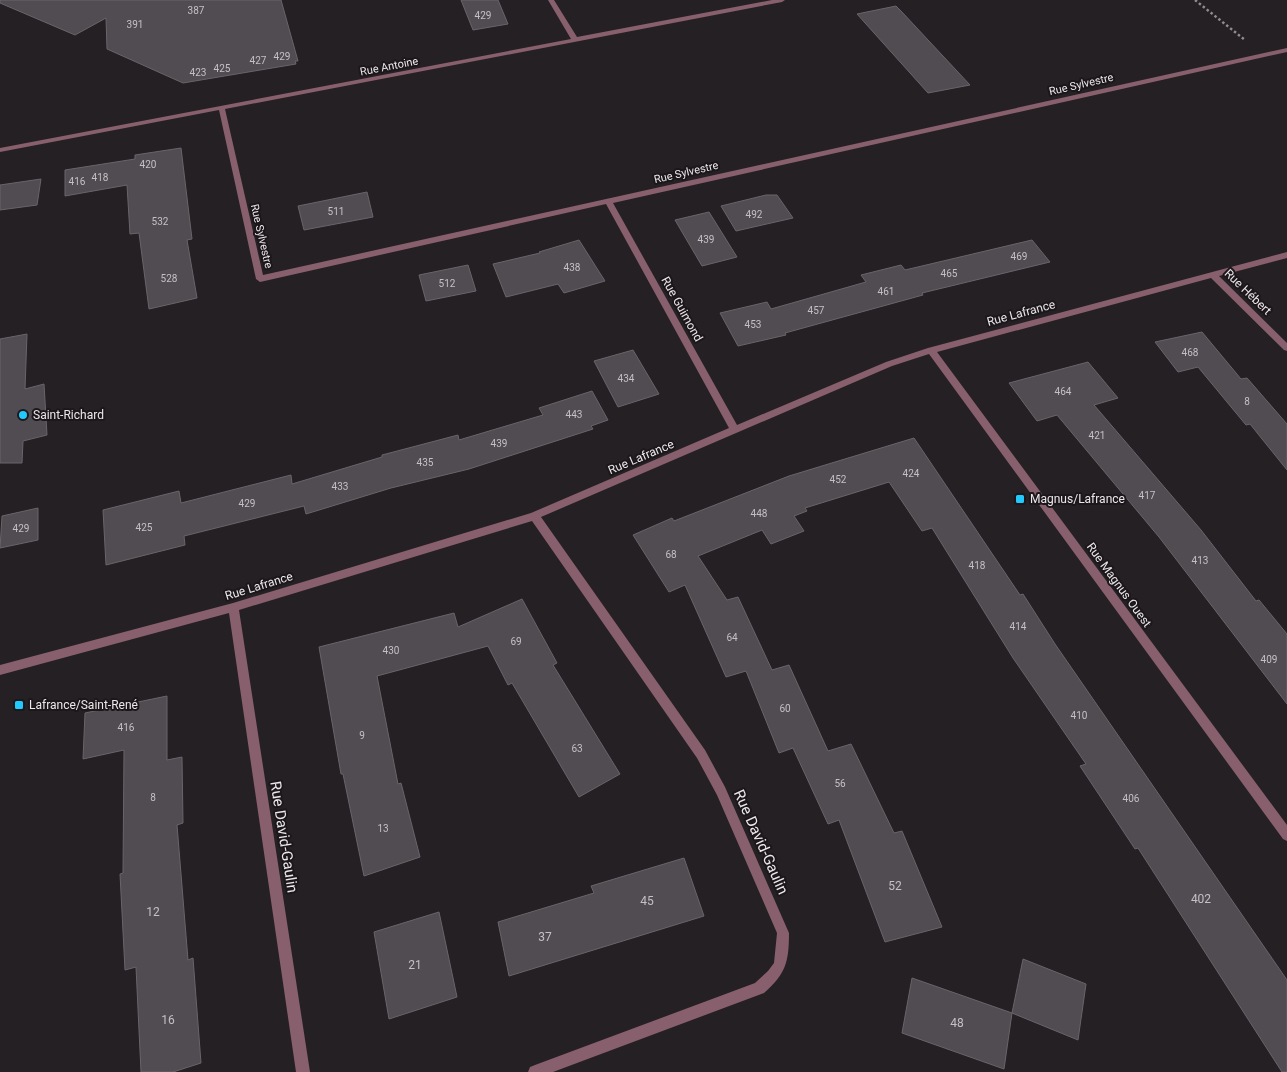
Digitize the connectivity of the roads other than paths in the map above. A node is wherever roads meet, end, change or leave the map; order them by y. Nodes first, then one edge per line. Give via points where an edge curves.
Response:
1 (551, 0) edge
2 (782, 0) edge
3 (575, 40) junction
4 (1287, 50) edge
5 (222, 109) junction
6 (0, 150) edge
7 (608, 201) junction
8 (1287, 255) edge
9 (1213, 275) junction
10 (1287, 348) edge
11 (930, 350) junction
12 (735, 430) junction
13 (534, 516) junction
14 (233, 607) junction
15 (0, 670) edge
16 (1287, 835) edge
17 (303, 1072) edge
18 (535, 1072) edge

1 - 3 street
2 - 3 street, Rue Antoine
3 - 5 street, Rue Antoine
4 - 7 street, Rue Sylvestre
5 - 6 street, Rue Antoine
5 - 7 street, Rue Sylvestre via 260,279
7 - 12 street, Rue Guimond
8 - 9 street, Rue Lafrance
9 - 10 street, Rue Hébert
9 - 11 street, Rue Lafrance
11 - 12 street, Rue Lafrance via 889,364
11 - 16 street, Rue Magnus Ouest
12 - 13 street, Rue Lafrance
13 - 14 street, Rue Lafrance
13 - 18 street, Rue David-Gaulin via 701,754 721,791 783,933 783,957 774,977 760,988
14 - 15 street, Rue Lafrance
14 - 17 street, Rue David-Gaulin

